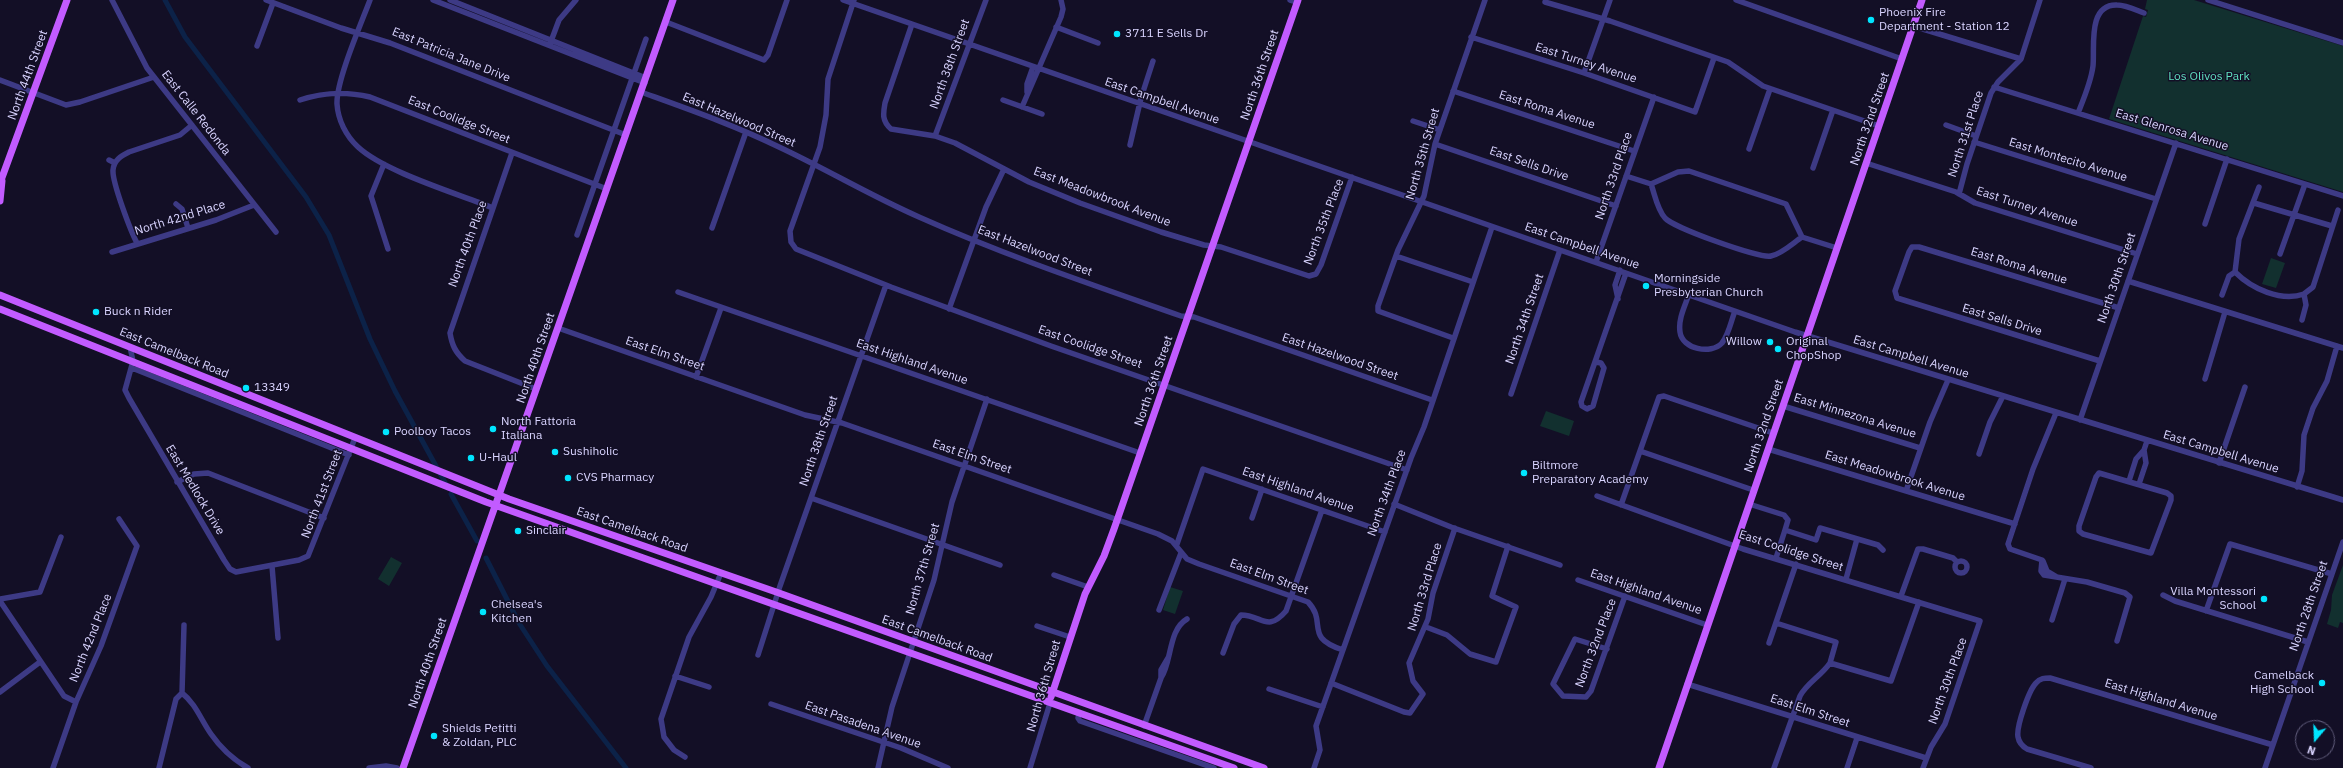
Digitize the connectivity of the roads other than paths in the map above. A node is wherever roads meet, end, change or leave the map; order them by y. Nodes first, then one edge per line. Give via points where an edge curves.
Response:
1 (67, 0) edge
2 (112, 0) edge
3 (266, 0) edge
4 (370, 0) edge
5 (433, 0) edge
6 (450, 0) edge
7 (576, 0) edge
8 (674, 0) edge
9 (788, 0) edge
10 (843, 0) edge
11 (986, 0) edge
12 (1061, 0) edge
13 (1484, 0) edge
14 (1610, 0) edge
15 (1736, 0) edge
16 (1922, 0) edge
17 (2040, 0) edge
18 (2208, 0) edge
19 (1295, 1) edge
20 (854, 2) edge
21 (1546, 2) dead end
22 (273, 3) junction
23 (474, 13) junction
24 (2144, 13) dead end
25 (1603, 19) junction
26 (666, 22) junction
27 (912, 24) junction
28 (1913, 26) junction
29 (1056, 27) junction
30 (358, 33) junction
31 (1471, 37) junction
32 (646, 39) dead end
33 (550, 43) junction
34 (1098, 43) dead end
35 (2343, 43) edge
36 (970, 44) junction
37 (257, 46) dead end
38 (1714, 58) junction
39 (1902, 59) junction
40 (2021, 59) junction
41 (1153, 61) dead end
42 (1036, 68) junction
43 (1584, 72) junction
44 (634, 76) junction
45 (154, 77) junction
46 (0, 80) edge
47 (646, 80) junction
48 (1994, 87) junction
49 (1770, 89) junction
50 (1453, 91) junction
51 (338, 92) junction
52 (641, 92) junction
53 (33, 94) junction
54 (1654, 97) junction
55 (300, 100) dead end
56 (1003, 100) dead end
57 (1140, 105) junction
58 (1022, 107) junction
59 (1833, 110) junction
60 (2078, 113) junction
61 (1042, 114) dead end
62 (1413, 121) dead end
63 (192, 125) junction
64 (1946, 125) dead end
65 (1879, 126) junction
66 (1440, 130) junction
67 (614, 131) junction
68 (746, 132) junction
69 (626, 135) junction
70 (936, 136) junction
71 (1976, 136) junction
72 (1249, 142) junction
73 (1974, 142) junction
74 (2176, 143) junction
75 (1435, 144) junction
76 (1130, 145) dead end
77 (1749, 149) dead end
78 (1634, 151) junction
79 (512, 153) junction
80 (2227, 159) junction
81 (108, 160) dead end
82 (116, 163) junction
83 (1866, 163) junction
84 (384, 164) junction
85 (813, 165) junction
86 (1813, 168) dead end
87 (1004, 169) junction
88 (1626, 176) junction
89 (1352, 177) junction
90 (1, 182) edge
91 (1651, 184) junction
92 (2305, 184) junction
93 (595, 185) junction
94 (2260, 186) dead end
95 (607, 189) junction
96 (1959, 194) junction
97 (2343, 196) edge
98 (2156, 199) junction
99 (0, 201) edge
100 (1422, 202) junction
101 (2254, 203) junction
102 (176, 204) dead end
103 (254, 205) junction
104 (1616, 206) junction
105 (493, 208) junction
106 (2338, 210) dead end
107 (2294, 215) junction
108 (2205, 224) dead end
109 (2332, 226) junction
110 (1492, 227) junction
111 (188, 228) junction
112 (712, 228) dead end
113 (276, 232) dead end
114 (577, 235) dead end
115 (1802, 237) junction
116 (974, 240) junction
117 (137, 243) junction
118 (1212, 246) junction
119 (1837, 248) junction
120 (388, 249) dead end
121 (1560, 250) junction
122 (112, 252) dead end
123 (2137, 254) junction
124 (2280, 254) dead end
125 (1396, 256) junction
126 (1596, 262) junction
127 (1620, 270) junction
128 (1626, 272) junction
129 (2235, 272) junction
130 (1316, 274) joint
131 (1473, 282) junction
132 (2128, 282) junction
133 (886, 285) junction
134 (1618, 289) junction
135 (678, 292) dead end
136 (1689, 294) junction
137 (2304, 294) junction
138 (0, 295) edge
139 (2222, 295) dead end
140 (1897, 298) joint
141 (721, 308) junction
142 (2119, 308) junction
143 (0, 309) edge
144 (950, 309) junction
145 (1735, 311) junction
146 (2225, 312) junction
147 (53, 316) junction
148 (1188, 316) junction
149 (2302, 320) dead end
150 (48, 328) junction
151 (558, 328) junction
152 (1806, 336) junction
153 (1453, 338) junction
154 (130, 347) junction
155 (2340, 347) edge
156 (860, 356) junction
157 (2100, 361) junction
158 (1596, 362) junction
159 (133, 365) junction
160 (696, 377) junction
161 (2205, 379) dead end
162 (1948, 380) junction
163 (1164, 385) junction
164 (2245, 387) dead end
165 (536, 389) junction
166 (1511, 394) dead end
167 (2002, 396) junction
168 (987, 399) junction
169 (1432, 400) junction
170 (1783, 406) junction
171 (2056, 413) junction
172 (2080, 420) junction
173 (837, 422) junction
174 (1773, 433) junction
175 (355, 438) junction
176 (2147, 441) junction
177 (1920, 448) junction
178 (1768, 449) junction
179 (2144, 450) junction
180 (1640, 451) junction
181 (350, 452) junction
182 (1140, 454) junction
183 (1979, 454) dead end
184 (2219, 463) junction
185 (964, 466) junction
186 (2134, 466) junction
187 (2144, 468) junction
188 (1407, 470) junction
189 (2129, 481) junction
190 (177, 482) junction
191 (2139, 484) junction
192 (2297, 487) junction
193 (1262, 489) junction
194 (1754, 490) junction
195 (1906, 491) junction
196 (499, 495) junction
197 (1597, 496) dead end
198 (810, 498) junction
199 (2343, 500) edge
200 (1394, 504) junction
201 (1749, 504) junction
202 (496, 505) junction
203 (1621, 505) junction
204 (1322, 510) junction
205 (324, 518) junction
206 (1252, 518) dead end
207 (119, 519) dead end
208 (1117, 520) junction
209 (2015, 524) junction
210 (1456, 528) junction
211 (1785, 530) junction
212 (1385, 532) junction
213 (60, 537) dead end
214 (1857, 539) junction
215 (627, 540) junction
216 (2343, 542) edge
217 (942, 544) junction
218 (1177, 544) junction
219 (1734, 545) junction
220 (1508, 546) junction
221 (623, 550) junction
222 (1882, 550) dead end
223 (1181, 553) junction
224 (308, 556) joint
225 (1776, 558) junction
226 (1957, 562) dead end
227 (1560, 564) dead end
228 (1796, 564) junction
229 (1000, 565) dead end
230 (272, 566) junction
231 (720, 573) junction
232 (2332, 574) junction
233 (1054, 575) dead end
234 (2065, 579) junction
235 (1578, 580) dead end
236 (1846, 580) junction
237 (717, 584) junction
238 (1088, 587) junction
239 (779, 593) junction
240 (1292, 595) junction
241 (2163, 595) dead end
242 (1625, 596) junction
243 (1901, 596) junction
244 (0, 600) edge
245 (1919, 602) junction
246 (775, 604) junction
247 (1159, 610) dead end
248 (2206, 611) junction
249 (1186, 619) dead end
250 (2052, 620) dead end
251 (1980, 621) joint
252 (1776, 624) junction
253 (184, 625) dead end
254 (1707, 625) junction
255 (1037, 626) dead end
256 (1426, 627) junction
257 (1070, 637) junction
258 (278, 638) dead end
259 (2116, 641) dead end
260 (913, 642) junction
261 (2308, 642) junction
262 (1769, 643) dead end
263 (1607, 649) junction
264 (1343, 650) junction
265 (909, 653) junction
266 (1223, 654) dead end
267 (758, 655) dead end
268 (40, 662) junction
269 (1830, 663) junction
270 (675, 676) junction
271 (1332, 683) junction
272 (1687, 684) junction
273 (709, 687) dead end
274 (1269, 689) dead end
275 (0, 692) edge
276 (182, 693) junction
277 (1052, 693) junction
278 (76, 702) junction
279 (1050, 703) junction
280 (771, 704) dead end
281 (1323, 707) junction
282 (1792, 717) junction
283 (1144, 726) junction
284 (1857, 738) junction
285 (885, 742) junction
286 (1194, 743) junction
287 (2273, 745) junction
288 (1190, 756) junction
289 (685, 757) dead end
290 (1926, 758) junction
291 (53, 768) edge
292 (158, 768) edge
293 (248, 768) edge
294 (369, 768) edge
295 (398, 768) edge
296 (402, 768) edge
297 (878, 768) edge
298 (948, 768) edge
299 (1030, 768) edge
300 (1214, 768) edge
301 (1234, 768) edge
302 (1264, 768) edge
303 (1314, 768) edge
304 (1658, 768) edge
305 (1774, 768) edge
306 (1847, 768) edge
307 (1923, 768) edge
308 (2091, 768) edge
309 (2265, 768) edge

1 - 53 main road, North 44th Street
2 - 45 street, East Calle Redonda
3 - 22 street, East Patricia Jane Drive
4 - 30 street
5 - 23 street
6 - 23 street
7 - 33 street via 559,20
8 - 26 main road, North 40th Street
9 - 26 street via 764,60
10 - 20 street, East Campbell Avenue
11 - 36 street, North 38th Street
12 - 29 street via 1063,9
13 - 31 street, North 35th Street
14 - 25 street
15 - 39 street
16 - 28 main road, North 32nd Street
17 - 40 street, North 31st Place
18 - 35 street
19 - 72 main road, North 36th Street
20 - 27 street, East Campbell Avenue
20 - 85 street via 828,79 822,134
21 - 25 street
22 - 30 street, East Patricia Jane Drive
22 - 37 street
23 - 33 street
24 - 60 street via 2118,5 2107,7 2099,15 2095,26 2093,70
25 - 38 street
25 - 43 street
26 - 47 main road, North 40th Street
27 - 36 street, East Campbell Avenue
27 - 70 street, East Meadowbrook Avenue via 883,115 886,124 891,128
28 - 39 main road, North 32nd Street
28 - 40 street
29 - 34 street
29 - 42 street
30 - 51 street
30 - 67 street, East Patricia Jane Drive via 390,43
31 - 43 street, East Turney Avenue
31 - 50 street, North 35th Street
32 - 44 street
33 - 44 street
36 - 42 street, East Campbell Avenue
36 - 70 street, North 38th Street
38 - 49 street via 1728,62
38 - 54 street, East Turney Avenue via 1694,112
39 - 65 main road, North 32nd Street
40 - 48 street, North 31st Place
41 - 57 street
42 - 57 street, East Campbell Avenue
42 - 58 street
43 - 54 street, East Turney Avenue
44 - 47 street
44 - 67 street
45 - 53 street via 71,105 59,104
45 - 63 street, East Calle Redonda
46 - 53 street
47 - 52 main road, North 40th Street
48 - 60 street, East Glenrosa Avenue
48 - 71 street, North 31st Place
49 - 59 street
49 - 77 street
50 - 66 street, North 35th Street
50 - 78 street, East Roma Avenue
51 - 55 street, East Coolidge Street via 323,93
51 - 79 street, East Coolidge Street via 377,99
51 - 84 street via 338,111 347,134 358,148
52 - 68 street, East Hazelwood Street
52 - 69 main road, North 40th Street
53 - 90 main road, North 44th Street
54 - 78 street, North 33rd Place
56 - 58 street
57 - 72 street, East Campbell Avenue
57 - 76 street
58 - 61 street
59 - 65 street
59 - 86 street
60 - 74 street, East Glenrosa Avenue
62 - 66 street
63 - 82 street via 180,135 129,152 121,156
63 - 103 street, East Calle Redonda
64 - 71 street
65 - 83 main road, North 32nd Street
66 - 75 street, North 35th Street
67 - 69 street, East Patricia Jane Drive
67 - 93 street
68 - 85 street, East Hazelwood Street
68 - 112 street
69 - 95 main road, North 40th Street
70 - 87 street, East Meadowbrook Avenue
71 - 73 street, North 31st Place
72 - 89 street, East Campbell Avenue
72 - 118 main road, North 36th Street
73 - 96 street, North 31st Place
73 - 98 street, East Montecito Avenue
74 - 80 street, East Glenrosa Avenue
74 - 98 street, North 30th Street
75 - 100 street, North 35th Street via 1430,178
75 - 104 street, East Sells Drive
78 - 88 street, North 33rd Place
79 - 93 street, East Coolidge Street
79 - 105 street, North 40th Place
80 - 92 street, East Glenrosa Avenue
80 - 108 street
81 - 82 street
82 - 117 street via 113,170 117,186
83 - 96 street, East Turney Avenue
83 - 119 main road, North 32nd Street
84 - 105 street
84 - 120 street via 372,196
85 - 116 street, East Hazelwood Street via 918,217
85 - 133 street, East Coolidge Street via 790,231 792,245 802,252
87 - 116 street
87 - 118 street, East Meadowbrook Avenue via 1080,203 1161,232
88 - 91 street
88 - 104 street, North 33rd Place
89 - 100 street, East Campbell Avenue
89 - 130 street, North 35th Place
90 - 99 main road, North 44th Street
91 - 115 street via 1678,172 1689,171 1759,194 1786,204
91 - 115 street via 1666,219 1674,226 1696,234 1763,256 1779,253
92 - 97 street, East Glenrosa Avenue
92 - 107 street
93 - 95 street, East Coolidge Street
93 - 114 street
94 - 101 street
95 - 151 main road, North 40th Street
96 - 123 street, East Turney Avenue via 1975,203
98 - 123 street, North 30th Street
100 - 110 street, East Campbell Avenue
100 - 125 street, North 35th Street
101 - 107 street
101 - 129 street via 2239,239
102 - 111 street via 182,209
103 - 111 street, North 42nd Place
103 - 113 street, East Calle Redonda
104 - 126 street, North 33rd Place
105 - 165 street, North 40th Place via 453,322 450,333 452,344 457,354 465,361
106 - 109 street
107 - 109 street
107 - 124 street
109 - 137 street via 2326,254 2313,287
110 - 121 street, East Campbell Avenue
110 - 131 street, North 34th Place
111 - 117 street, North 42nd Place
115 - 119 street
116 - 144 street
116 - 148 street, East Hazelwood Street via 1083,282
117 - 122 street, North 42nd Place
118 - 130 street, East Meadowbrook Avenue via 1222,247 1301,275
118 - 148 main road, North 36th Street
119 - 152 main road, North 32nd Street
121 - 126 street, East Campbell Avenue
121 - 166 street, North 34th Street
123 - 132 street, North 30th Street
125 - 131 street
125 - 153 street, North 35th Street via 1378,311
126 - 127 street, East Campbell Avenue
127 - 128 street, East Campbell Avenue
127 - 134 street
128 - 134 street
128 - 136 street, East Campbell Avenue
129 - 137 street via 2248,285 2286,297
129 - 139 street via 2229,276
131 - 153 street, North 34th Place
132 - 142 street, North 30th Street
132 - 146 street
133 - 144 street, East Coolidge Street
133 - 156 street, North 38th Street
134 - 158 street via 1618,299
135 - 141 street, East Highland Avenue
136 - 145 street, East Campbell Avenue
136 - 145 street via 1679,323 1680,335 1686,344 1698,349 1713,349 1722,343
137 - 149 street via 2306,305
138 - 147 main road, East Camelback Road
140 - 142 street, East Roma Avenue via 1895,291 1909,252 1912,247 1918,247
140 - 157 street, East Sells Drive
141 - 156 street, East Highland Avenue
141 - 160 street
142 - 157 street, North 30th Street
143 - 150 main road, East Camelback Road
144 - 163 street, East Coolidge Street
145 - 152 street, East Campbell Avenue
146 - 155 street
146 - 161 street
147 - 150 main road
147 - 154 main road, East Camelback Road
148 - 163 main road, North 36th Street
148 - 169 street, East Hazelwood Street
150 - 159 main road, East Camelback Road
151 - 160 street, East Elm Street
151 - 165 main road, North 40th Street
152 - 162 street, East Campbell Avenue
152 - 170 main road, North 32nd Street
153 - 169 street, North 34th Place
154 - 159 street, East Medlock Drive
154 - 175 main road, East Camelback Road
155 - 192 street via 2304,435 2302,471
156 - 168 street, East Highland Avenue
156 - 173 street, North 38th Street
157 - 172 street, North 30th Street
158 - 158 street via 1581,402 1587,409 1593,406 1604,368
159 - 181 main road, East Camelback Road
159 - 190 street, East Medlock Drive via 125,390
160 - 173 street, East Elm Street via 805,415
162 - 167 street, East Campbell Avenue
162 - 177 street
163 - 182 main road, North 36th Street
163 - 188 street, East Coolidge Street
164 - 184 street
165 - 196 main road, North 40th Street
167 - 171 street, East Campbell Avenue
167 - 183 street
168 - 182 street, East Highland Avenue
168 - 185 street, North 37th Street
169 - 188 street, North 34th Place
170 - 174 main road, North 32nd Street
170 - 177 street, East Minnezona Avenue
171 - 172 street, East Campbell Avenue
171 - 209 street
172 - 176 street, East Campbell Avenue
173 - 185 street, East Elm Street
173 - 198 street, North 38th Street
174 - 178 main road, North 32nd Street
174 - 180 street via 1664,396 1659,398
175 - 181 street, North 41st Street
175 - 196 main road, East Camelback Road
176 - 179 street
176 - 184 street, East Campbell Avenue
177 - 195 street
178 - 194 main road, North 32nd Street
178 - 195 street, East Meadowbrook Avenue
179 - 186 street via 2136,459
179 - 187 street
180 - 194 street
180 - 203 street
181 - 202 main road, East Camelback Road
181 - 205 street, North 41st Street
182 - 208 main road, North 36th Street
184 - 192 street, East Campbell Avenue
185 - 208 street, East Elm Street
185 - 217 street, North 37th Street
186 - 187 street
186 - 189 street
187 - 191 street
188 - 200 street, North 34th Place
189 - 191 street
189 - 191 street via 2099,473 2096,476 2079,531 2150,553 2171,496
190 - 205 street via 194,474 208,473
190 - 230 street, East Medlock Drive via 230,569 242,572
192 - 199 street, East Campbell Avenue
193 - 204 street, East Highland Avenue
193 - 206 street
193 - 218 street, East Highland Avenue via 1203,470
194 - 201 main road, North 32nd Street
195 - 209 street, East Meadowbrook Avenue
196 - 202 main road, North 40th Street
196 - 215 main road, East Camelback Road
197 - 203 street, East Coolidge Street
198 - 217 street
198 - 239 street, North 38th Street
200 - 210 street
200 - 212 street, North 34th Place
201 - 211 street via 1784,515 1788,520
201 - 219 main road, North 32nd Street
202 - 221 main road, East Camelback Road
202 - 296 main road, North 40th Street
203 - 219 street, East Coolidge Street
204 - 212 street, East Highland Avenue
204 - 240 street
205 - 224 street, North 41st Street
207 - 278 street, North 42nd Place via 137,546 101,646
208 - 218 street, East Elm Street via 1158,534
208 - 238 main road, North 36th Street via 1104,556
209 - 234 street via 2008,547 2042,560 2047,571 2057,578
210 - 220 street
210 - 256 street, North 33rd Place via 1433,593
211 - 214 street via 1816,540 1820,528
211 - 225 street
212 - 264 street, North 34th Place
213 - 244 street via 40,592
214 - 222 street via 1878,545
214 - 236 street
215 - 221 main road
215 - 231 main road, East Camelback Road
216 - 232 street, North 28th Street
217 - 229 street
217 - 260 street, North 37th Street via 934,580
218 - 223 street
219 - 225 street, East Coolidge Street
219 - 254 main road, North 32nd Street
220 - 227 street
220 - 256 street via 1492,596 1516,607 1496,662 1470,654 1447,635
221 - 237 main road, East Camelback Road
223 - 240 street, East Elm Street via 1199,564
223 - 247 street
224 - 230 street, East Medlock Drive
225 - 228 street, East Coolidge Street
226 - 243 street via 1953,558 1923,548 1918,549
228 - 236 street, East Coolidge Street
228 - 252 street
230 - 258 street
231 - 237 street
231 - 239 main road, East Camelback Road
232 - 248 street via 2230,544
232 - 261 street, North 28th Street
233 - 238 street
234 - 250 street
234 - 259 street via 2087,582 2125,593 2130,597
235 - 242 street, East Highland Avenue
236 - 243 street, East Coolidge Street
237 - 246 main road, East Camelback Road
237 - 270 street via 689,637
238 - 257 main road, North 36th Street
239 - 246 street, North 38th Street
239 - 260 main road, East Camelback Road
240 - 264 street, East Elm Street via 1312,606 1320,637 1330,645
240 - 266 street via 1286,611 1273,622 1266,623 1245,615 1237,618
241 - 248 street
242 - 254 street, East Highland Avenue
242 - 263 street, North 32nd Place
243 - 245 street, East Coolidge Street
244 - 268 street
245 - 251 street, East Coolidge Street
245 - 269 street via 1891,681
246 - 265 main road, East Camelback Road
246 - 267 street
248 - 261 street
249 - 283 street via 1180,625 1161,670 1161,678
251 - 290 street, North 30th Place via 1945,724
252 - 262 street
252 - 269 street via 1836,642
253 - 276 street
254 - 272 main road, North 32nd Street
255 - 257 street
256 - 271 street, North 33rd Place via 1409,663 1412,681 1423,694 1410,713
257 - 277 main road, North 36th Street
260 - 265 street, North 37th Street
260 - 277 main road, East Camelback Road
261 - 287 street, North 28th Street
263 - 263 street, North 32nd Place via 1575,639 1553,684 1563,696 1586,697 1591,691
264 - 271 street, North 34th Place
265 - 279 main road, East Camelback Road
265 - 285 street, North 37th Street via 892,707
268 - 275 street
268 - 278 street via 64,696
269 - 282 street via 1802,692
270 - 273 street
270 - 289 street via 661,716 661,726 668,743
271 - 281 street, North 34th Place
272 - 282 street, East Elm Street
272 - 304 main road, North 32nd Street
274 - 281 street
276 - 292 street via 176,699
276 - 293 street via 194,704 211,735 222,748
277 - 279 main road, North 36th Street
277 - 283 main road, East Camelback Road
278 - 291 street, North 42nd Place
279 - 288 main road, East Camelback Road
279 - 299 street, North 36th Street
280 - 285 street, East Pasadena Avenue
281 - 303 street, North 34th Place via 1316,726 1320,750
282 - 284 street, East Elm Street
282 - 305 street
283 - 286 main road, East Camelback Road
284 - 290 street, East Elm Street
284 - 306 street
285 - 297 street, North 37th Street
285 - 298 street, East Pasadena Avenue
286 - 288 main road
286 - 302 main road, East Camelback Road
287 - 308 street, East Highland Avenue via 2043,678 2032,689 2019,725 2018,739 2023,746
287 - 309 street, North 28th Street
288 - 300 street, East Camelback Road
288 - 301 main road, East Camelback Road
290 - 307 street, North 30th Place
294 - 295 street

